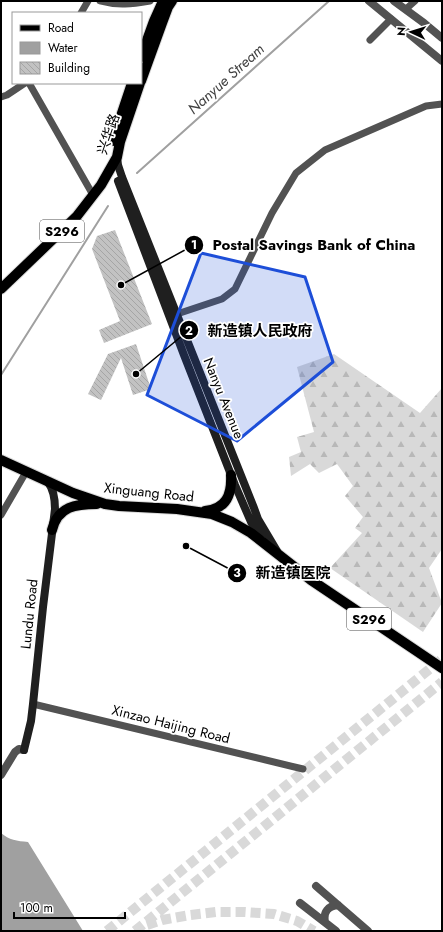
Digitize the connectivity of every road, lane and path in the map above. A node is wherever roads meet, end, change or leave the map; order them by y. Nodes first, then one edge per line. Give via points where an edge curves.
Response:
1 (88, 1) edge
2 (100, 1) edge
3 (150, 1) edge
4 (369, 1) edge
5 (394, 1) edge
6 (415, 1) edge
7 (164, 3) edge
8 (406, 10) junction
9 (82, 12) edge
10 (391, 19) junction
11 (442, 38) edge
12 (370, 40) dead end
13 (142, 54) edge
14 (442, 61) edge
15 (142, 79) edge
16 (24, 84) edge
17 (30, 84) edge
18 (132, 84) edge
19 (140, 84) edge
20 (1, 97) edge
21 (442, 104) edge
22 (115, 161) junction
23 (93, 195) junction
24 (1, 289) edge
25 (177, 314) junction
26 (1, 460) edge
27 (26, 472) junction
28 (231, 475) junction
29 (48, 482) junction
30 (105, 504) junction
31 (200, 512) junction
32 (1, 515) edge
33 (52, 530) junction
34 (269, 548) junction
35 (279, 556) junction
36 (442, 668) edge
37 (33, 704) junction
38 (24, 750) joint
39 (303, 769) dead end
40 (1, 776) edge
41 (316, 886) dead end
42 (300, 903) dead end
43 (338, 905) junction
44 (325, 922) junction
45 (336, 931) edge
46 (368, 931) edge

1 - 9 street
2 - 3 street via 112,4
4 - 10 street
5 - 8 street
6 - 8 street
7 - 13 main road, 兴华路 / S296
7 - 15 main road, 兴华路 / S296 via 162,23
8 - 11 street
10 - 12 street
10 - 14 street
16 - 20 street
17 - 23 street
18 - 22 main road, 兴华路 via 118,124 114,146
19 - 22 main road, 兴华路 / S296
21 - 25 street via 426,106 325,150 296,173 272,213 235,289 222,299
22 - 23 main road, S296
22 - 25 main road, Nanyu Avenue
22 - 28 main road, Nanyu Avenue via 127,207
23 - 24 main road, S296 via 77,216
25 - 35 main road, Nanyu Avenue via 256,513
26 - 27 main road, Xinguang Road / S296
27 - 29 main road, Xinguang Road / S296
27 - 32 street
28 - 31 main road via 229,493 222,505 212,511
28 - 34 main road, Nanyu Avenue via 256,531
29 - 30 main road, Xinguang Road / S296
29 - 33 main road, Lundu Road via 55,499
30 - 31 main road, Xinguang Road / S296
30 - 33 main road via 80,504 69,507 57,517
31 - 34 main road, Xinguang Road / S296 via 212,514 242,527
33 - 37 main road, Lundu Road
34 - 35 main road, S296
35 - 36 main road, S296
37 - 38 main road, Lundu Road
37 - 39 street, Xinzao Haijing Road
38 - 40 street via 15,752
41 - 43 street
42 - 44 street
43 - 44 street via 327,910
43 - 46 street
44 - 45 street

